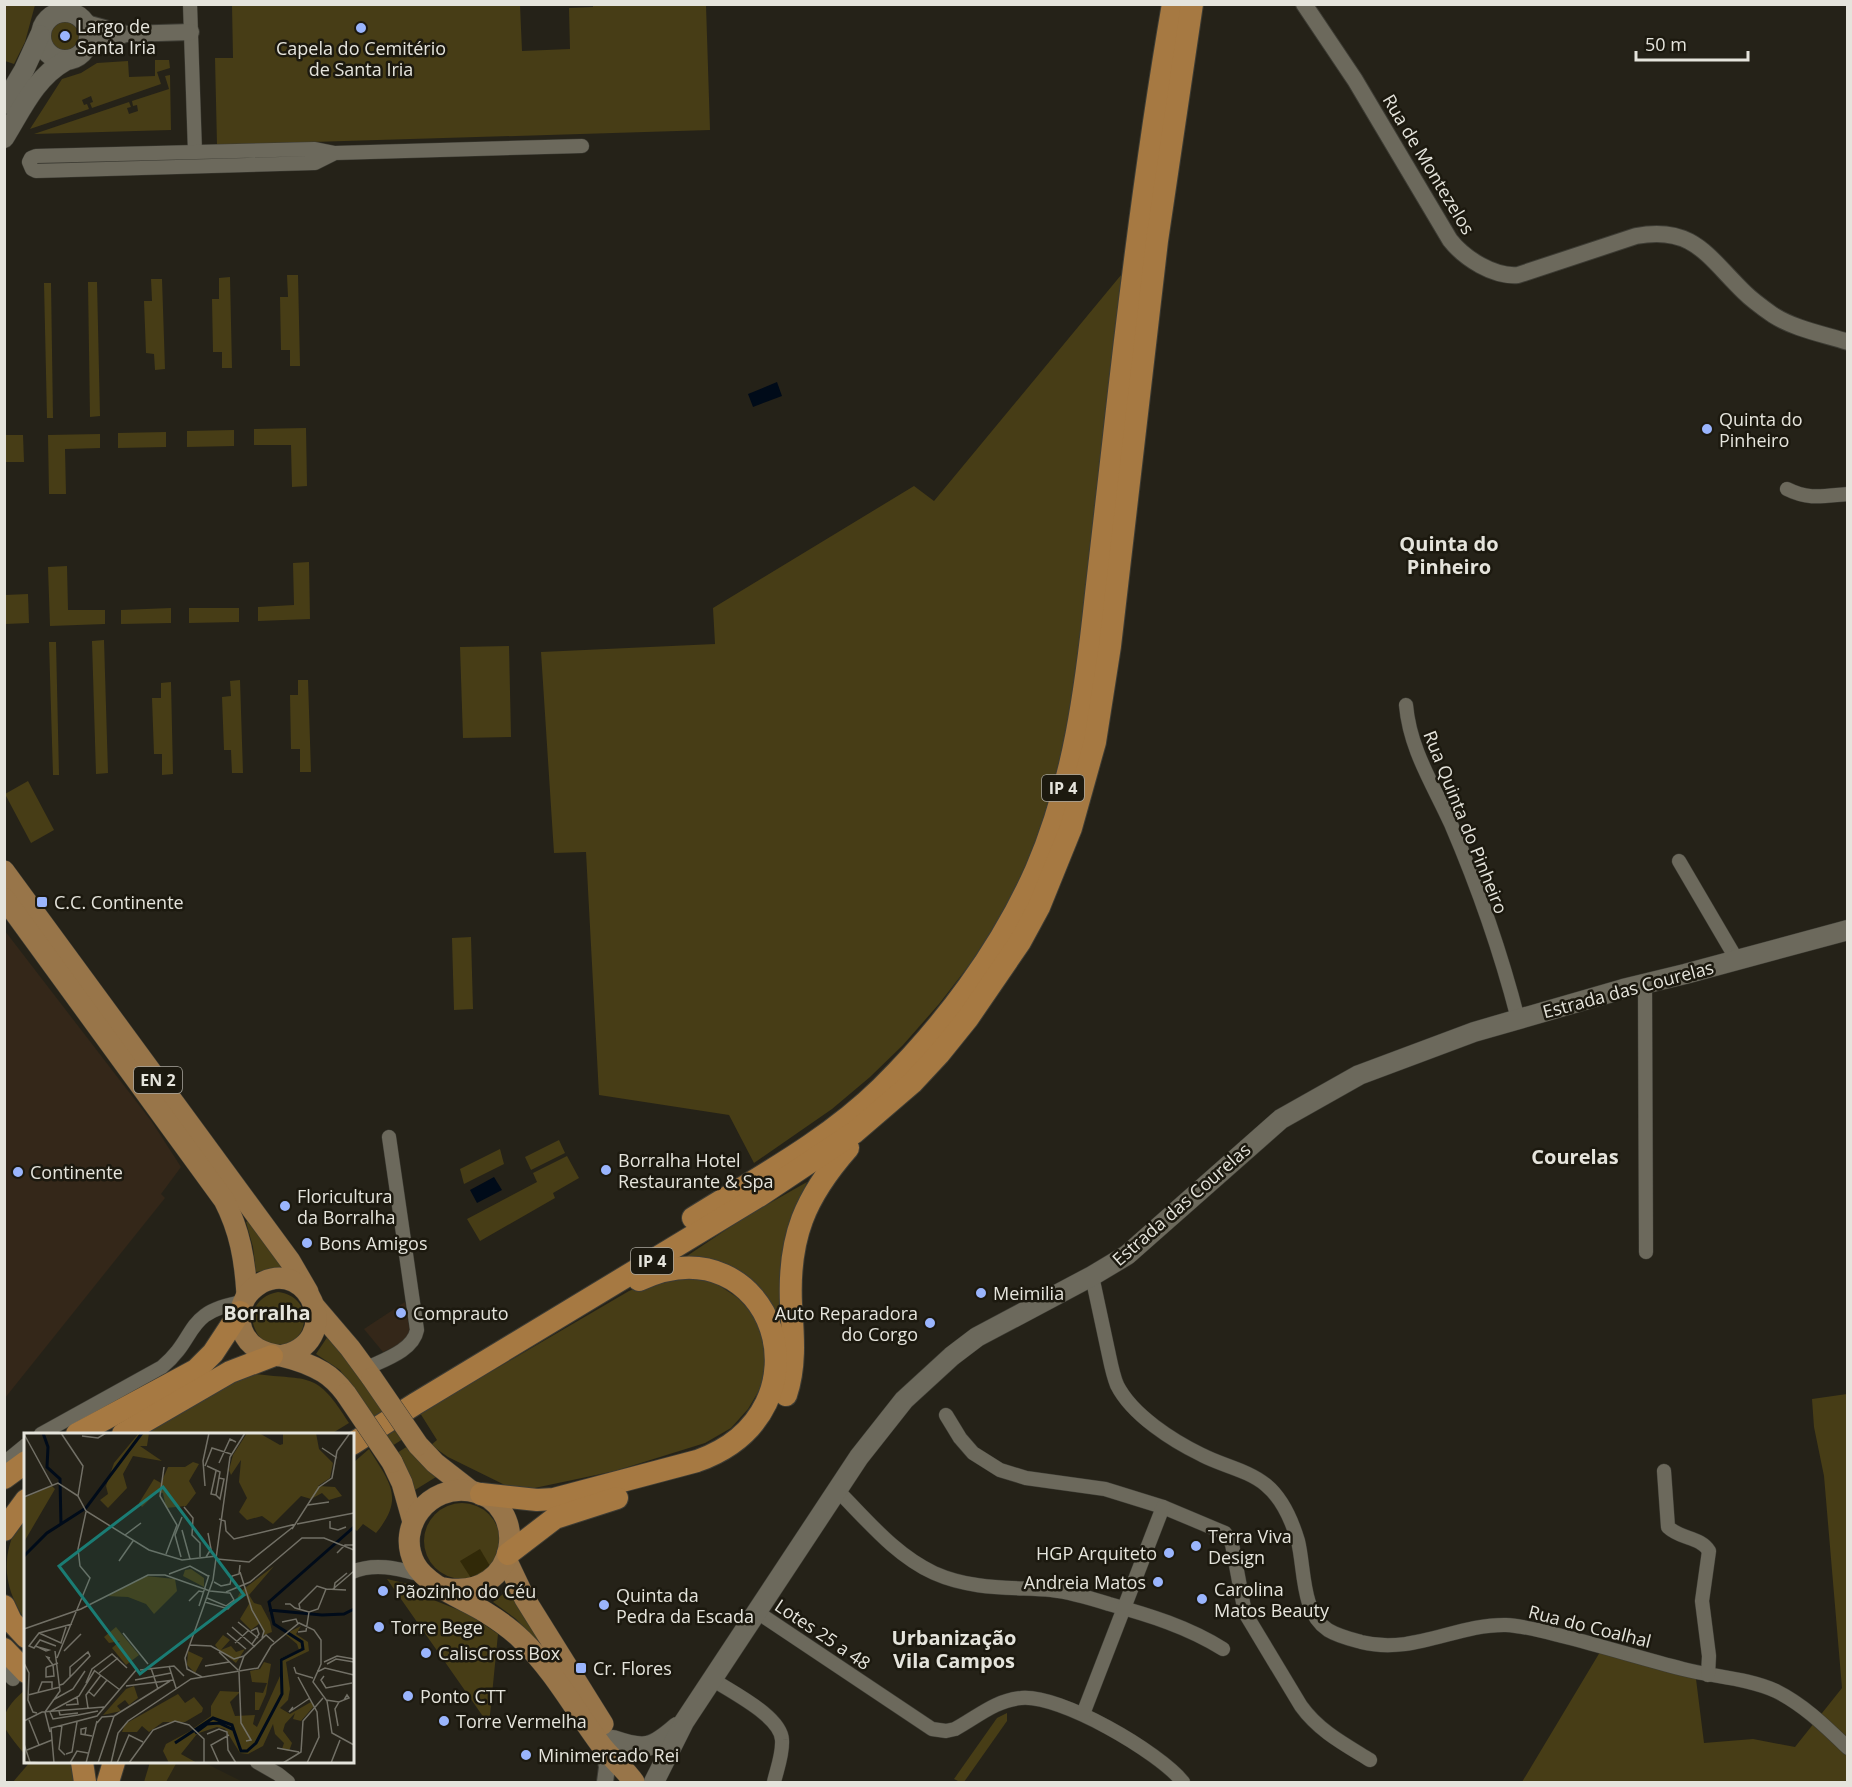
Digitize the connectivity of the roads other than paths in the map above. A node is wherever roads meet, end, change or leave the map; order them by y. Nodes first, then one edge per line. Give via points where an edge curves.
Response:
1 (47, 4) edge
2 (190, 4) edge
3 (1173, 4) edge
4 (1192, 4) edge
5 (1304, 4) edge
6 (78, 14) edge
7 (41, 31) junction
8 (191, 32) junction
9 (126, 34) junction
10 (87, 47) junction
11 (65, 60) junction
12 (4, 104) edge
13 (4, 138) edge
14 (582, 146) dead end
15 (195, 152) junction
16 (335, 153) junction
17 (1848, 342) edge
18 (1787, 489) dead end
19 (1848, 494) edge
20 (1406, 705) dead end
21 (1679, 861) dead end
22 (4, 871) edge
23 (4, 898) edge
24 (1848, 930) edge
25 (1737, 960) junction
26 (1645, 983) junction
27 (1518, 1019) junction
28 (884, 1108) junction
29 (389, 1137) dead end
30 (1646, 1252) dead end
31 (1092, 1276) junction
32 (311, 1299) junction
33 (244, 1303) junction
34 (276, 1356) junction
35 (369, 1373) junction
36 (415, 1404) junction
37 (946, 1415) dead end
38 (43, 1433) edge
39 (79, 1433) edge
40 (125, 1433) edge
41 (346, 1433) edge
42 (354, 1443) edge
43 (24, 1447) edge
44 (4, 1463) edge
45 (24, 1463) edge
46 (1664, 1472) dead end
47 (4, 1478) edge
48 (837, 1490) junction
49 (476, 1492) junction
50 (24, 1503) edge
51 (1163, 1507) junction
52 (413, 1522) junction
53 (4, 1530) edge
54 (507, 1557) junction
55 (354, 1571) edge
56 (422, 1575) junction
57 (444, 1588) junction
58 (4, 1606) edge
59 (1124, 1608) junction
60 (757, 1612) junction
61 (24, 1635) edge
62 (4, 1649) edge
63 (1223, 1649) dead end
64 (14, 1674) edge
65 (1708, 1674) junction
66 (712, 1679) junction
67 (1083, 1714) junction
68 (684, 1722) junction
69 (608, 1744) junction
70 (1848, 1748) edge
71 (665, 1758) junction
72 (1370, 1760) dead end
73 (82, 1763) edge
74 (113, 1763) edge
75 (126, 1763) edge
76 (260, 1763) edge
77 (630, 1781) edge
78 (85, 1782) edge
79 (108, 1782) edge
80 (121, 1782) edge
81 (288, 1782) edge
82 (605, 1782) edge
83 (654, 1782) edge
84 (774, 1782) edge
85 (1183, 1782) edge

1 - 7 main road
2 - 8 street
3 - 41 highway, IP 4 via 1130,300 1080,716 1050,831 1036,869 1002,936 940,1024 878,1090 844,1119 751,1182
4 - 28 highway, IP 4 via 1157,241 1110,646 1085,780 1056,867 1020,942 968,1018 919,1076
5 - 17 street, Rua de Montezelos via 1355,80 1450,240 1471,259 1499,273 1518,275 1636,236 1675,235 1699,247 1748,296 1778,318
6 - 7 main road via 53,14
6 - 9 street
6 - 10 main road via 90,35
7 - 11 main road via 42,43 50,56
7 - 12 main road
8 - 9 street
8 - 15 street
9 - 10 street
10 - 11 main road via 80,56
11 - 13 main road via 41,79
14 - 16 street
15 - 16 street via 315,148
15 - 16 street via 36,156 29,165 36,171 315,163
18 - 19 street via 1813,497
20 - 27 street, Rua Quinta do Pinheiro via 1413,746 1461,850 1503,965
21 - 25 street
22 - 32 main road, EN 2 via 290,1260
23 - 33 main road, EN 2 via 224,1200 242,1246
24 - 25 main road, Estrada das Courelas
25 - 26 main road, Estrada das Courelas
26 - 27 main road, Estrada das Courelas
26 - 30 street
27 - 31 main road, Estrada das Courelas via 1359,1075 1293,1111 1127,1255
28 - 36 highway, IP 4 via 759,1196
28 - 54 highway via 824,1176 803,1216 792,1261 790,1381 779,1412 765,1432 746,1450 710,1470 555,1518
29 - 35 street via 417,1330 408,1346
31 - 48 main road, Estrada das Courelas via 991,1329 952,1356 895,1410
31 - 65 street, Rua do Coalhal via 1113,1374 1121,1391 1145,1418 1180,1444 1253,1476 1276,1494 1295,1533 1310,1608 1328,1630 1367,1644 1393,1646 1485,1627 1514,1626
32 - 33 main road, EN 2 via 299,1285 277,1279 256,1287
32 - 34 main road via 317,1318 310,1340 291,1354
32 - 35 main road, EN 2
33 - 34 main road, EN 2 via 240,1323 244,1335 261,1352
33 - 38 street via 209,1311 162,1367
33 - 39 highway via 213,1353 196,1370
34 - 40 highway via 230,1372
34 - 52 main road, EN 2, bridge via 324,1372 346,1394 392,1462
35 - 49 main road, EN 2, bridge via 418,1445 435,1463
36 - 42 highway, IP 4
36 - 49 highway via 502,1360 607,1297 651,1275 684,1267 717,1272 741,1287 769,1320 775,1339 775,1380 761,1414 735,1441 715,1454 554,1499
37 - 51 street via 973,1453 1000,1470 1026,1478 1105,1489
43 - 44 street
45 - 47 highway
46 - 65 street via 1668,1527 1703,1544 1709,1551 1702,1601
48 - 59 street via 897,1549 934,1573 972,1586 1062,1592
48 - 60 main road, Estrada das Courelas
49 - 52 main road via 457,1490 430,1499
49 - 54 main road, EN 2 via 502,1513 510,1540
50 - 53 highway
51 - 59 street
51 - 72 street via 1228,1536 1245,1613 1301,1706 1329,1735
52 - 56 main road, EN 2 via 410,1551
54 - 57 main road, EN 2 via 499,1573 487,1583 459,1591
54 - 69 main road, EN 2 via 525,1599
55 - 56 street via 379,1566
56 - 57 main road, EN 2
57 - 69 main road, EN 2 via 496,1619 530,1648
58 - 61 highway
59 - 63 street via 1193,1632
59 - 67 street
60 - 66 main road, Estrada das Courelas
60 - 67 street, Lotes 25 a 48 via 936,1731 955,1729 995,1705 1021,1698 1041,1700
62 - 64 highway
65 - 70 street, Rua do Coalhal via 1778,1692 1810,1712
66 - 68 main road, Estrada das Courelas
66 - 84 street via 779,1728 782,1744
67 - 85 street, Lotes 25 a 48 via 1163,1763
68 - 69 main road via 650,1746
68 - 71 main road
69 - 77 main road, EN 2
69 - 82 street
71 - 77 main road via 652,1771
71 - 83 main road
73 - 78 highway
74 - 79 highway
75 - 80 highway
76 - 81 street

